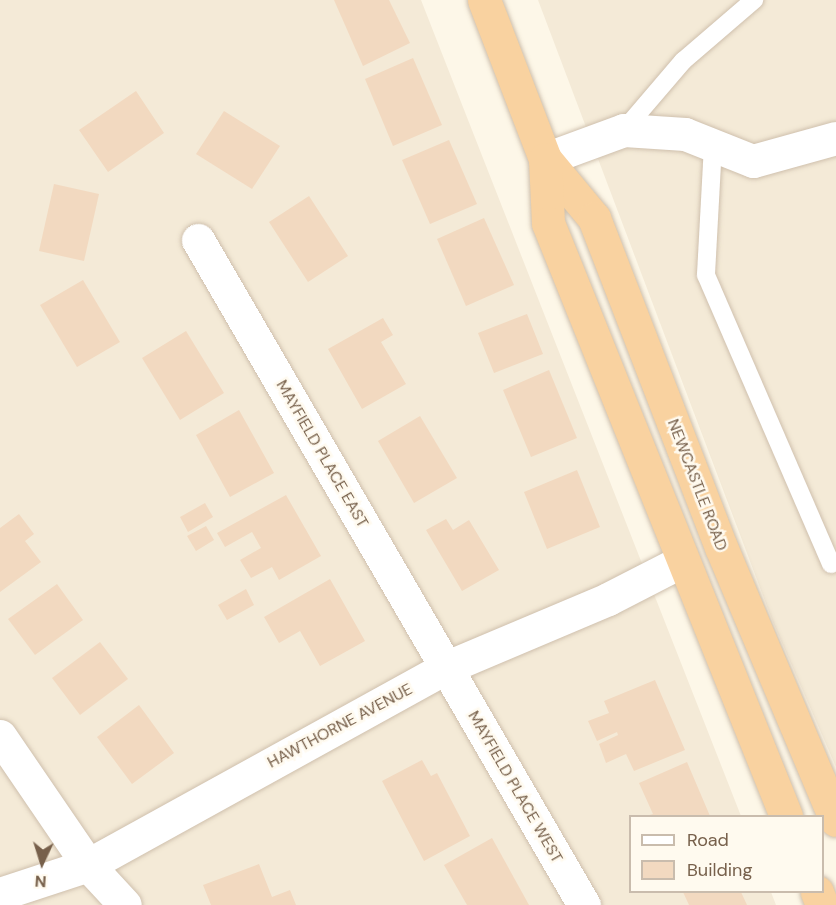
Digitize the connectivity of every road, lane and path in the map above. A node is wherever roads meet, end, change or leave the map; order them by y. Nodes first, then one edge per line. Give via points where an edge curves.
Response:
1 (484, 0) edge
2 (754, 0) edge
3 (624, 130) junction
4 (836, 138) edge
5 (713, 145) junction
6 (545, 159) junction
7 (198, 240) dead end
8 (721, 547) junction
9 (682, 561) junction
10 (831, 564) dead end
11 (445, 668) junction
12 (0, 736) edge
13 (786, 815) edge
14 (836, 820) edge
15 (88, 865) junction
16 (0, 894) edge
17 (125, 905) edge
18 (584, 905) edge

1 - 6 highway, NEWCASTLE ROAD
2 - 3 lane via 683,61
3 - 5 street via 685,134
3 - 6 street
4 - 5 street via 753,160
5 - 10 lane via 706,275
6 - 8 highway, NEWCASTLE ROAD via 594,218
6 - 9 highway, NEWCASTLE ROAD via 548,223
7 - 11 street, MAYFIELD PLACE EAST
8 - 9 highway
8 - 14 highway, NEWCASTLE ROAD
9 - 11 street, HAWTHORNE AVENUE via 608,599
9 - 13 highway, NEWCASTLE ROAD
11 - 15 street, HAWTHORNE AVENUE
11 - 18 street, MAYFIELD PLACE WEST
12 - 15 street
15 - 16 street, HAWTHORNE AVENUE
15 - 17 street

